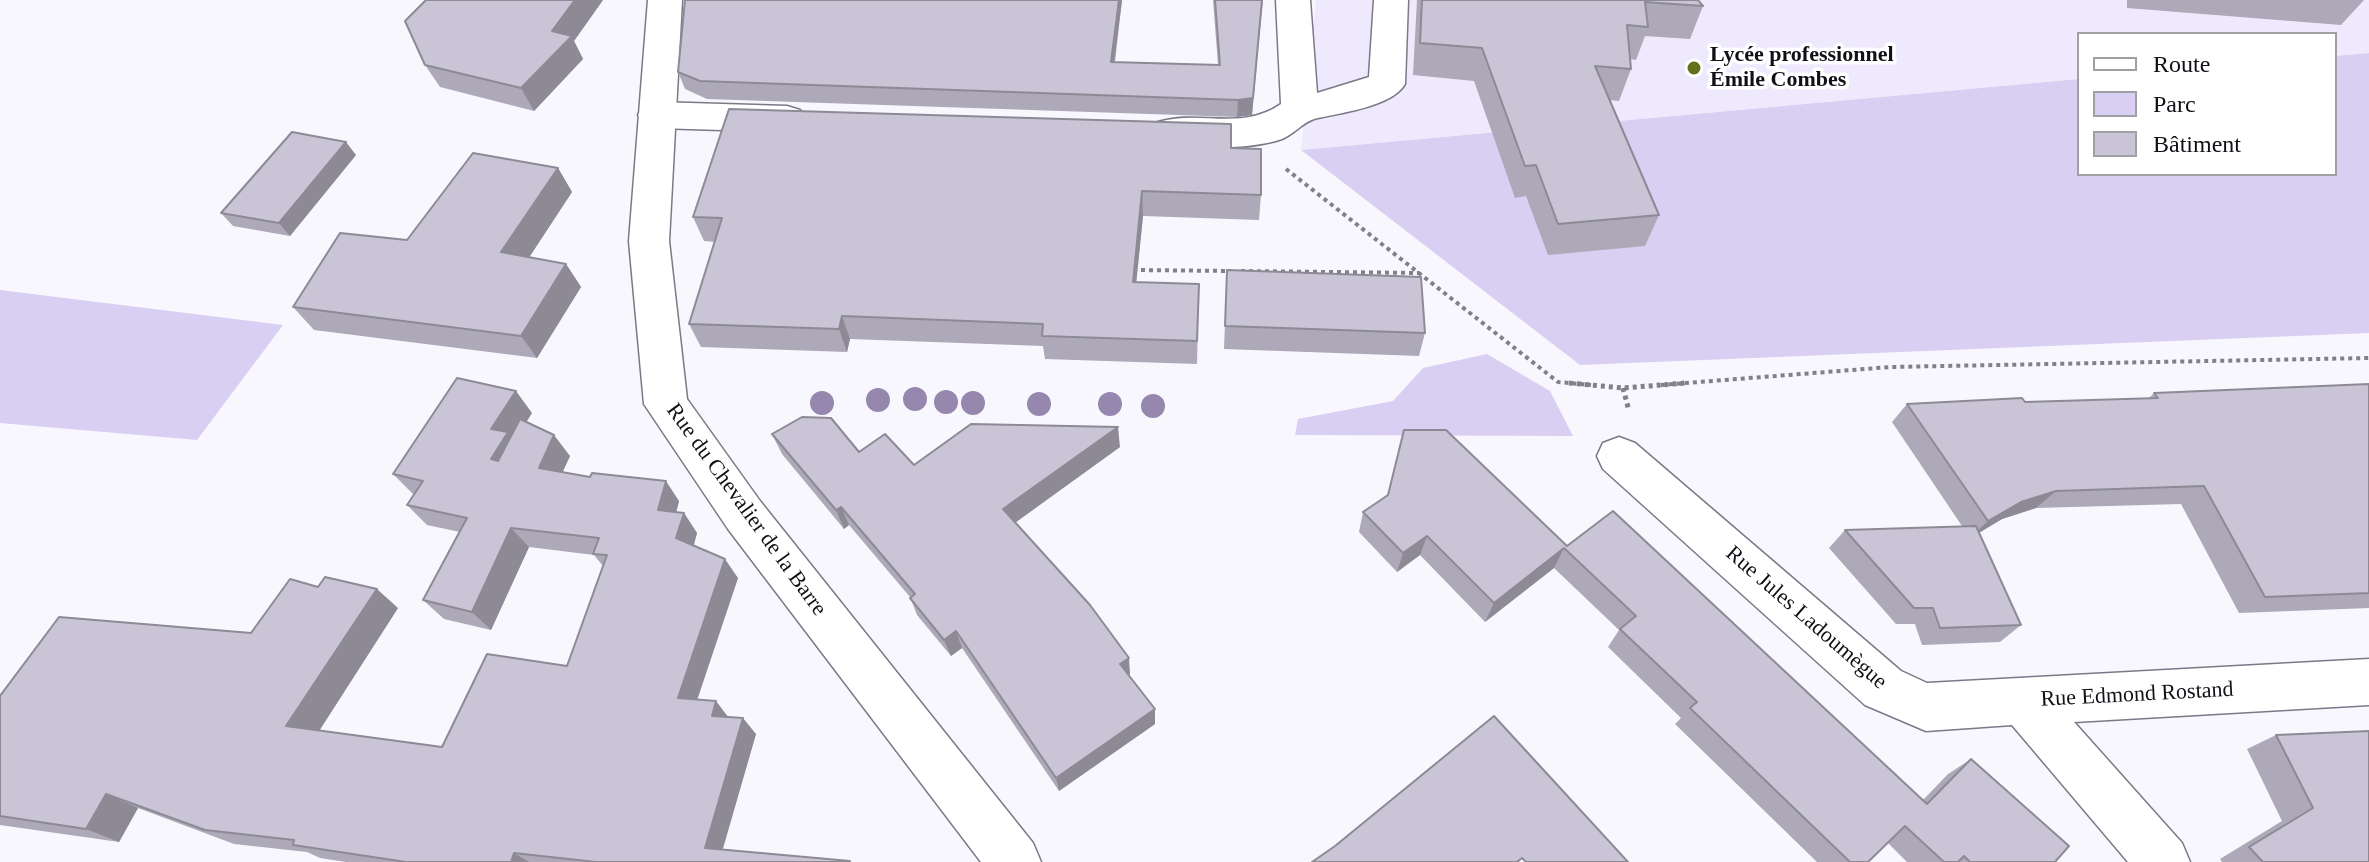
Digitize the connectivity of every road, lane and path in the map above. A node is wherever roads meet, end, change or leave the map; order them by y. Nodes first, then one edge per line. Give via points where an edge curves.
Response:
1 (665, 0) edge
2 (1293, 0) edge
3 (1391, 0) edge
4 (1300, 109) junction
5 (657, 115) junction
6 (824, 120) edge
7 (1262, 129) junction
8 (1142, 130) edge
9 (1119, 270) edge
10 (1419, 273) junction
11 (2369, 358) edge
12 (1619, 456) dead end
13 (2369, 682) edge
14 (2023, 701) junction
15 (1014, 862) edge
16 (2163, 862) edge

1 - 5 street, Rue du Chevalier de la Barre
2 - 4 street
3 - 4 street via 1387,84 1339,102
4 - 7 street via 1273,128
5 - 6 street
5 - 15 street, Rue du Chevalier de la Barre via 649,241 666,404 744,515
7 - 8 street
7 - 10 path via 1267,154
9 - 10 path
10 - 11 path via 1558,382 1623,388 1890,367
12 - 14 street, Rue Jules Ladoumègue via 1883,688 1926,707
13 - 14 street, Rue Edmond Rostand
14 - 16 street, Rue Edmond Rostand

